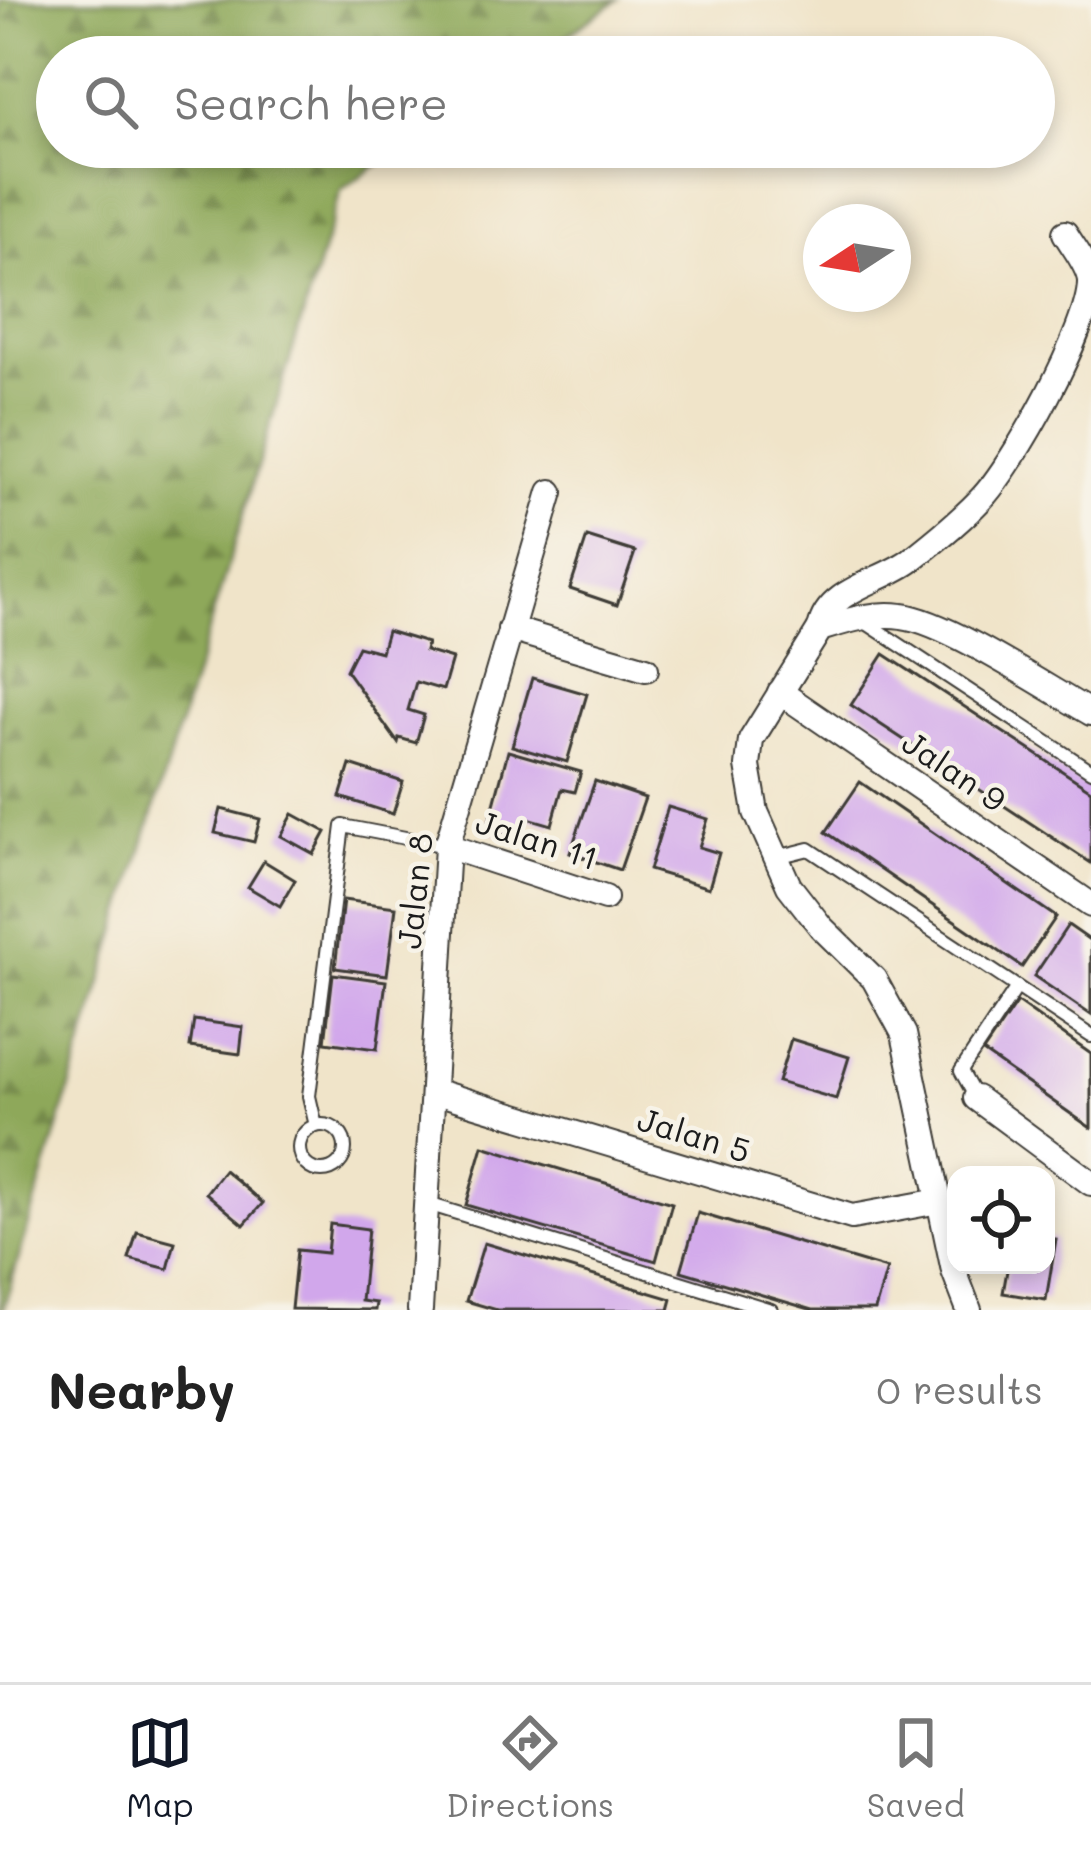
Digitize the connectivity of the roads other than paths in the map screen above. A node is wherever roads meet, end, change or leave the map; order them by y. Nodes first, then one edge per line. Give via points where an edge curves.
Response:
1 (1065, 233) dead end
2 (551, 492) dead end
3 (858, 617) junction
4 (510, 629) junction
5 (820, 629) junction
6 (646, 669) dead end
7 (780, 692) junction
8 (1091, 713) edge
9 (1091, 771) edge
10 (447, 846) junction
11 (775, 858) junction
12 (605, 898) dead end
13 (1091, 905) edge
14 (1017, 987) junction
15 (1091, 1036) edge
16 (433, 1091) junction
17 (976, 1098) joint
18 (316, 1126) dead end
19 (1091, 1183) edge
20 (939, 1201) junction
21 (426, 1204) junction
22 (420, 1310) edge
23 (771, 1310) edge
24 (969, 1310) edge

1 - 5 street via 1090,276 1087,313 1035,417 983,498 908,563 843,596 823,614
2 - 4 street, Jalan 8
3 - 5 street
3 - 8 street via 927,622
3 - 9 lane
4 - 6 street
4 - 10 street, Jalan 8
5 - 7 street
7 - 11 street via 751,740 748,766
7 - 13 street, Jalan 9
10 - 12 street, Jalan 11
10 - 16 street, Jalan 8
10 - 18 lane via 343,826 309,1096
11 - 14 lane via 809,849
11 - 20 street via 820,927 874,979 904,1034
14 - 15 lane
14 - 17 lane via 961,1071
16 - 20 street, Jalan 5 via 852,1217
16 - 21 street, Jalan 8
17 - 19 street
20 - 24 street
21 - 22 street, Jalan 8
21 - 23 lane

